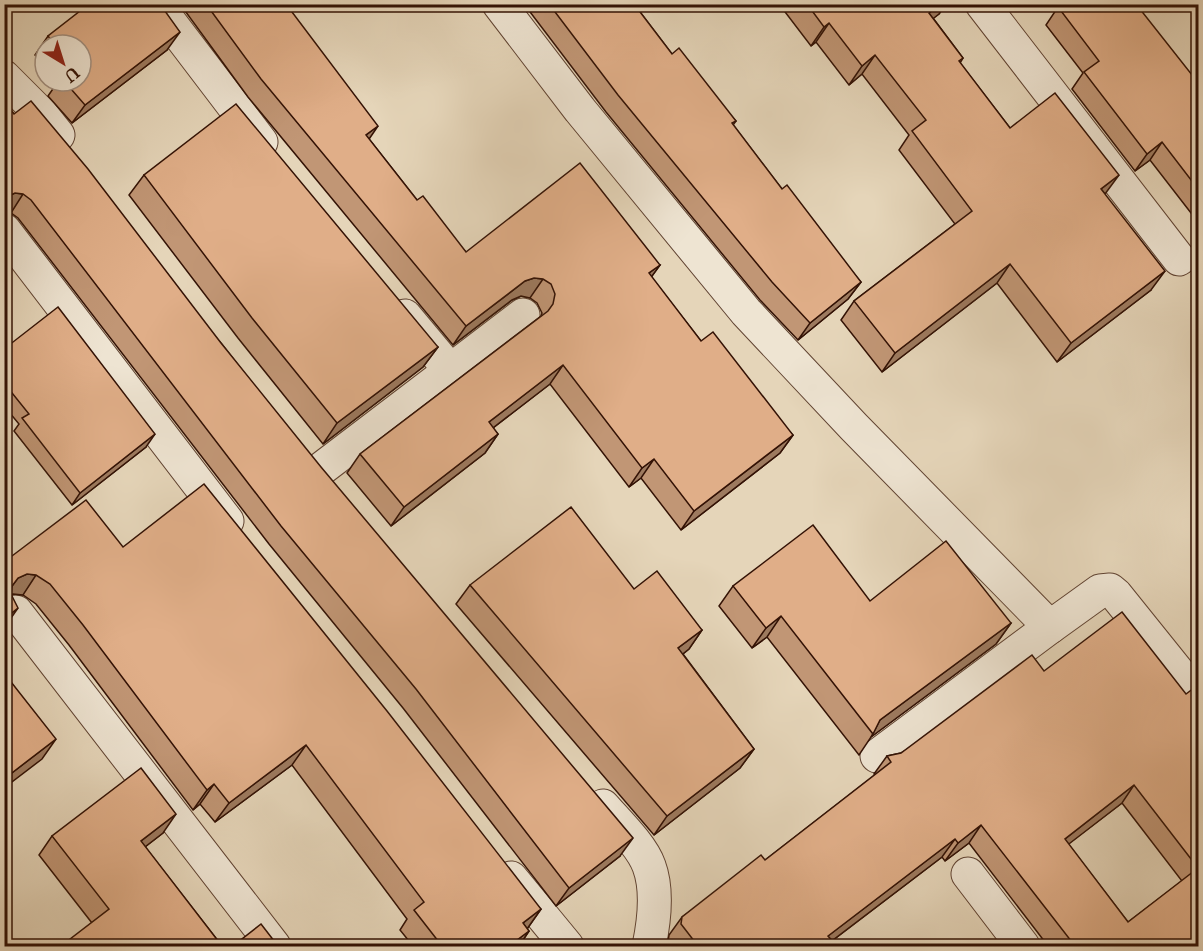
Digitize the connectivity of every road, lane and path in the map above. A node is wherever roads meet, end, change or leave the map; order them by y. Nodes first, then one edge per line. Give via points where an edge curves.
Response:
1 (156, 4) edge
2 (499, 4) edge
3 (982, 4) edge
4 (4, 76) edge
5 (78, 162) edge
6 (282, 168) edge
7 (4, 230) edge
8 (1179, 259) dead end
9 (384, 290) edge
10 (523, 315) dead end
11 (450, 370) junction
12 (298, 441) edge
13 (321, 469) junction
14 (343, 496) edge
15 (246, 546) edge
16 (16, 612) edge
17 (1050, 627) junction
18 (1198, 697) edge
19 (877, 756) edge
20 (583, 783) edge
21 (494, 857) edge
22 (968, 874) dead end
23 (274, 946) edge
24 (567, 946) edge
25 (649, 946) edge
26 (1023, 946) edge

1 - 6 street
2 - 17 street via 580,110 746,312
3 - 8 street
4 - 5 street via 42,114
7 - 15 street
9 - 11 street
10 - 11 street
11 - 13 street
12 - 13 street
13 - 14 street
16 - 23 street
17 - 18 street via 1100,591 1110,590
17 - 19 street
20 - 25 street via 629,836 649,866 654,897
21 - 24 street
22 - 26 street

